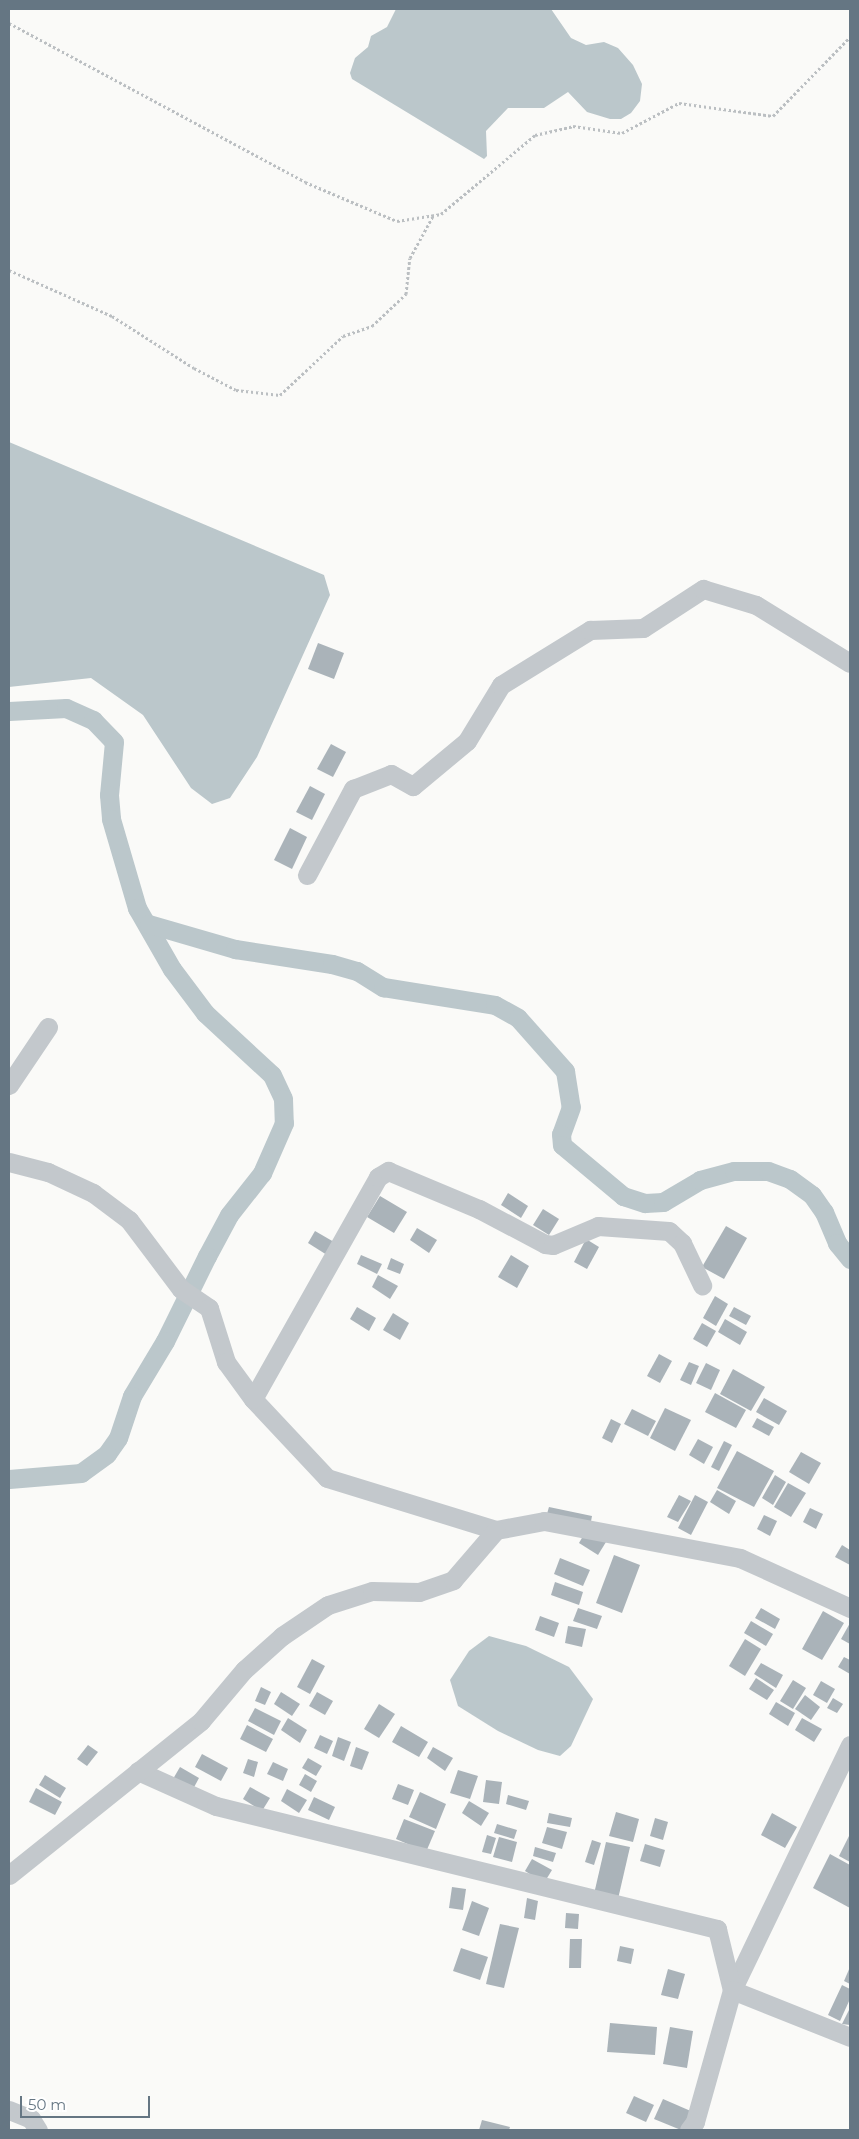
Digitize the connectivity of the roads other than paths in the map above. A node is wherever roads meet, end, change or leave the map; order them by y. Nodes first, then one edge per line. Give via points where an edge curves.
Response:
1 (850, 663) edge
2 (307, 875) dead end
3 (48, 1027) dead end
4 (9, 1085) edge
5 (9, 1162) edge
6 (702, 1285) dead end
7 (253, 1398) junction
8 (496, 1530) junction
9 (850, 1608) edge
10 (850, 1745) edge
11 (138, 1771) junction
12 (9, 1875) edge
13 (732, 1990) junction
14 (850, 2037) edge
15 (9, 2110) edge
16 (38, 2130) edge
17 (689, 2130) edge

1 - 2 street via 756,605 703,589 643,628 590,630 501,685 467,741 413,786 391,774 353,789
3 - 4 street
5 - 7 street via 48,1172 93,1193 129,1220 181,1289 209,1308 226,1362
6 - 7 street via 682,1243 669,1231 598,1226 553,1246 479,1209 388,1172 378,1177
7 - 8 street via 327,1478
8 - 9 street via 544,1521 740,1558
8 - 11 street via 453,1580 418,1592 372,1591 328,1605 282,1636 244,1670 201,1721
10 - 13 street
11 - 12 street
11 - 13 street via 216,1806 717,1929
13 - 14 street
13 - 17 street
15 - 16 street via 32,2119

